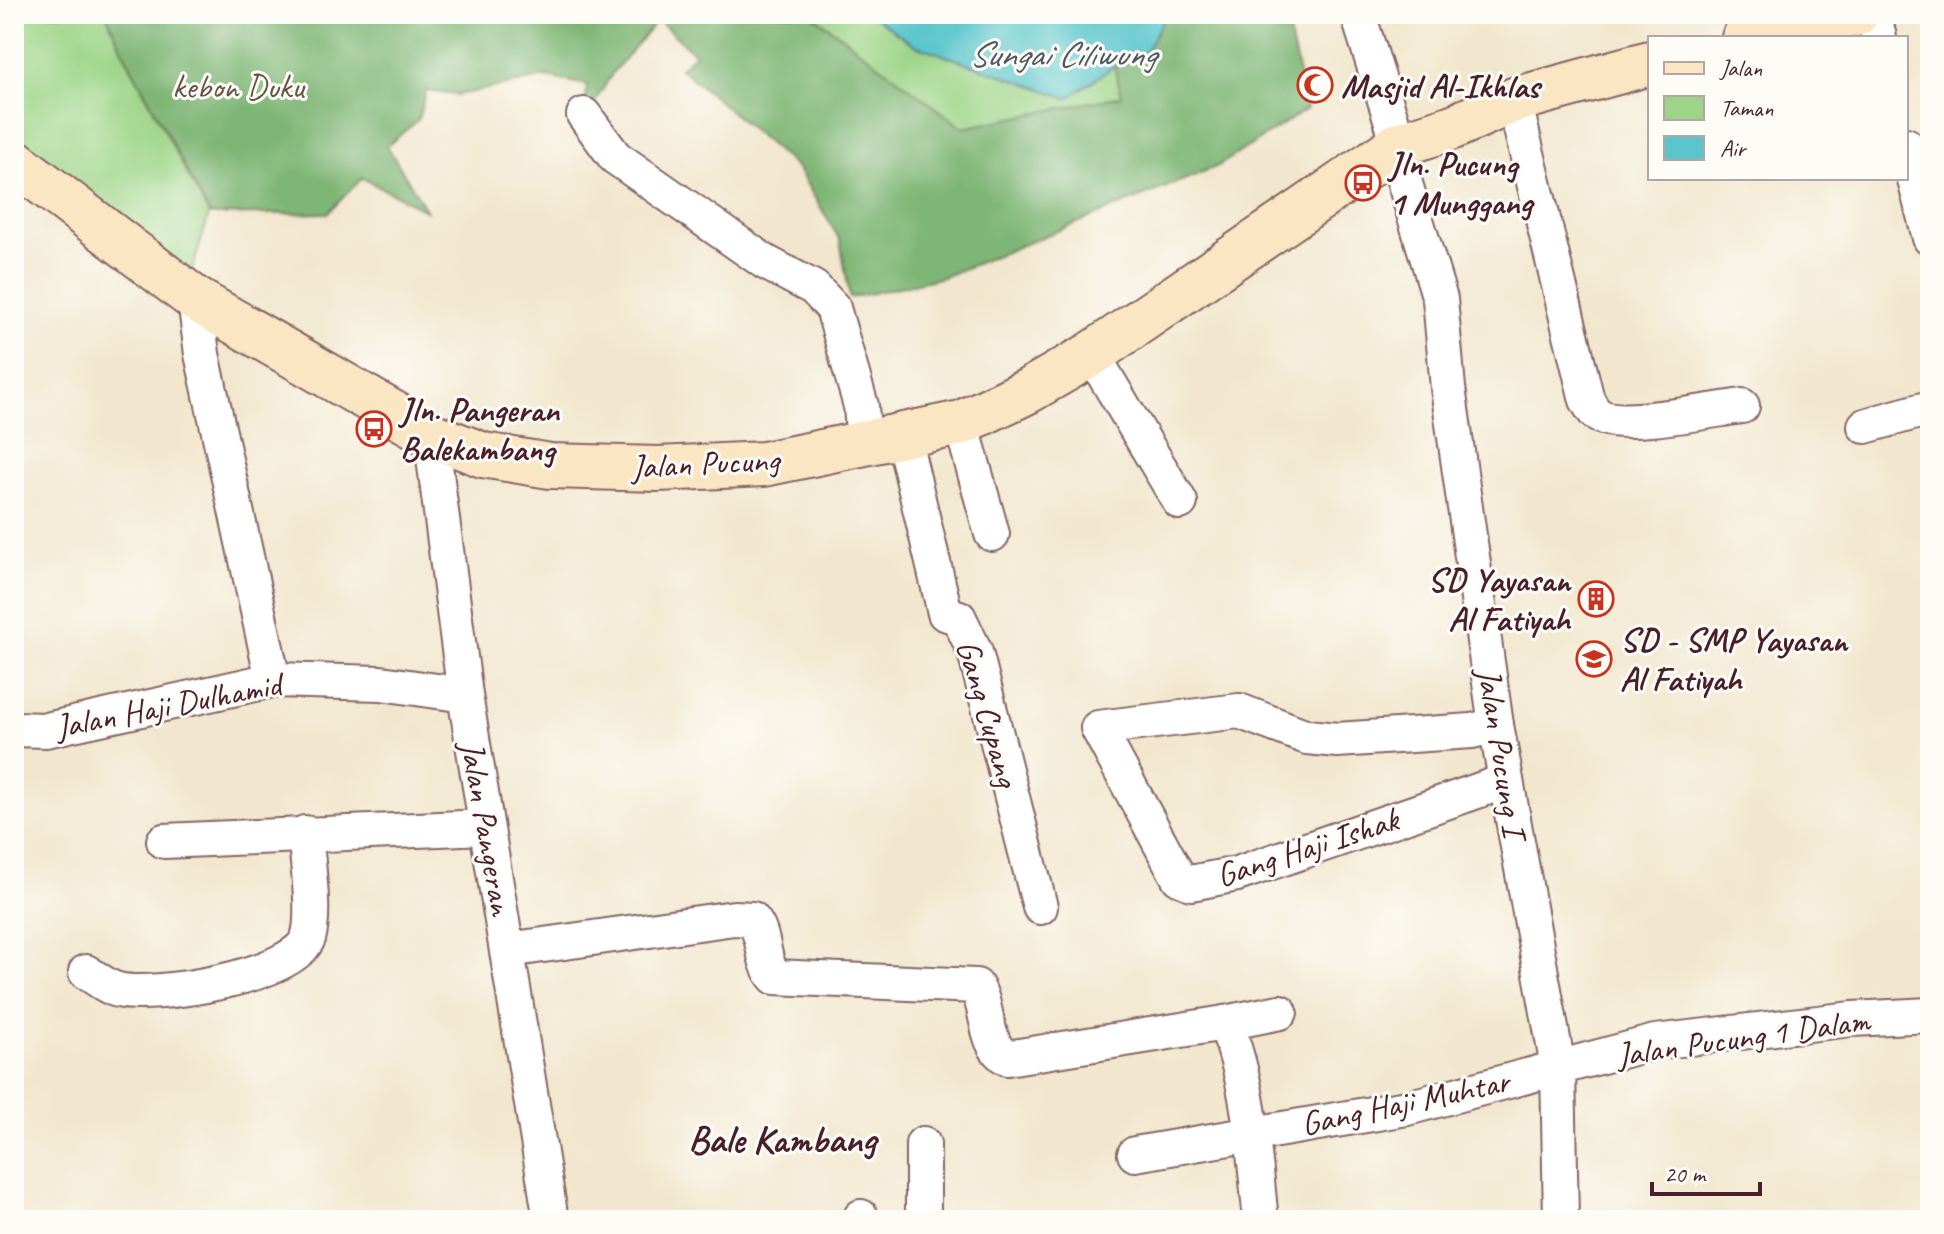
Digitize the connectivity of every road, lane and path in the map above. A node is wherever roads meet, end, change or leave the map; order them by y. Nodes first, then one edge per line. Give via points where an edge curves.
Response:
1 (1358, 14) edge
2 (1856, 14) edge
3 (1874, 14) edge
4 (1756, 28) edge
5 (1879, 36) edge
6 (1648, 64) edge
7 (1514, 100) junction
8 (584, 115) dead end
9 (1398, 145) junction
10 (1908, 153) edge
11 (14, 161) edge
12 (1930, 238) edge
13 (195, 299) junction
14 (1092, 354) junction
15 (1742, 406) dead end
16 (1930, 408) edge
17 (961, 423) junction
18 (1865, 426) dead end
19 (431, 435) junction
20 (884, 440) junction
21 (1180, 502) dead end
22 (992, 534) dead end
23 (273, 680) junction
24 (465, 695) junction
25 (1496, 725) junction
26 (14, 729) edge
27 (1506, 781) junction
28 (485, 827) junction
29 (305, 833) junction
30 (164, 841) dead end
31 (1040, 907) dead end
32 (508, 950) junction
33 (86, 972) dead end
34 (1280, 1012) dead end
35 (1930, 1015) edge
36 (1225, 1023) junction
37 (1558, 1067) junction
38 (1251, 1134) junction
39 (923, 1144) dead end
40 (1135, 1154) dead end
41 (551, 1220) edge
42 (923, 1220) edge
43 (1261, 1220) edge
44 (1561, 1220) edge

1 - 9 street, Jalan Pucung I
2 - 4 street
3 - 5 street
6 - 7 street, Jalan Pucung
7 - 9 street, Jalan Pucung
7 - 15 street via 1595,414 1630,420
8 - 20 street via 615,157 765,262 814,288 833,308 861,406
9 - 14 street, Jalan Pucung
9 - 25 street, Jalan Pucung I via 1440,299
10 - 12 street
11 - 13 street, Jalan Pucung
13 - 19 street, Jalan Pucung
13 - 23 street via 202,354
14 - 17 street, Jalan Pucung
14 - 21 street
16 - 18 street
17 - 20 street, Jalan Pucung
17 - 22 street
19 - 20 street, Jalan Pucung via 483,455 550,466 658,469 764,464
19 - 24 street, Jalan Pangeran
20 - 31 street, Gang Cupang via 945,613 959,618 975,652
23 - 24 street, Jalan Haji Dulhamid via 381,683
23 - 26 street, Jalan Haji Dulhamid via 46,730
24 - 28 street, Jalan Pangeran
25 - 27 street, Jalan Pucung I
25 - 27 street, Gang Haji Ishak via 1337,740 1307,737 1239,711 1098,728 1179,878 1191,883 1237,874
27 - 37 street, Jalan Pucung I
28 - 29 street
28 - 32 street, Jalan Pangeran
29 - 30 street
29 - 33 street via 311,904 308,937 299,952 258,971 162,992 117,990
32 - 36 street via 752,919 760,928 767,968 775,977 976,986 993,1042 1007,1058
32 - 41 street, Jalan Pangeran
34 - 36 street
35 - 37 street, Jalan Pucung 1 Dalam via 1655,1042
36 - 38 street
37 - 38 street, Gang Haji Muhtar via 1407,1108
37 - 44 street, Jalan Pucung I
38 - 40 street, Gang Haji Muhtar
38 - 43 street
39 - 42 street

